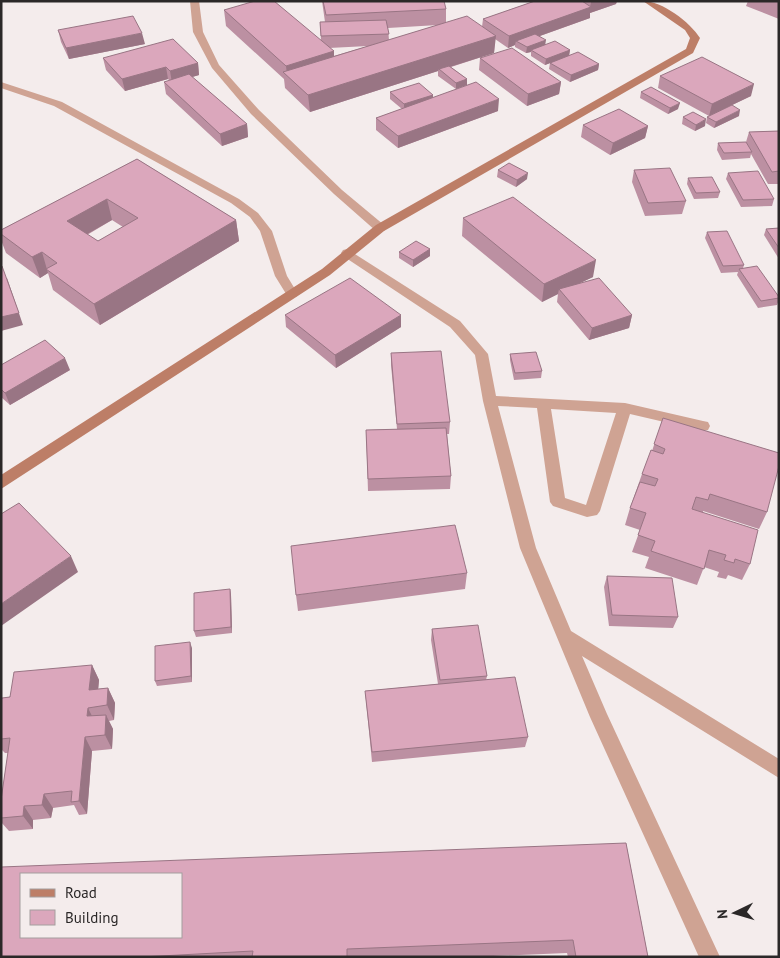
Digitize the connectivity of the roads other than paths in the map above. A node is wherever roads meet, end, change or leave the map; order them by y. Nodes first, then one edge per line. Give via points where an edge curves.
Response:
1 (194, 1) edge
2 (647, 1) edge
3 (1, 85) edge
4 (380, 228) junction
5 (347, 253) junction
6 (292, 294) junction
7 (490, 401) junction
8 (543, 402) junction
9 (625, 408) junction
10 (703, 426) dead end
11 (1, 482) edge
12 (565, 636) junction
13 (779, 769) edge
14 (710, 957) edge

1 - 4 lane via 198,32 215,66 255,112
2 - 4 street via 689,28 695,38 690,51
3 - 6 lane via 58,104 235,201 254,215 266,232 281,276
4 - 5 street
5 - 6 street via 326,272
5 - 7 lane via 455,324 481,354
6 - 11 street
7 - 8 lane
7 - 12 lane via 528,548
8 - 9 lane
8 - 9 lane via 558,502 587,512 592,511
9 - 10 lane
12 - 13 lane
12 - 14 lane

